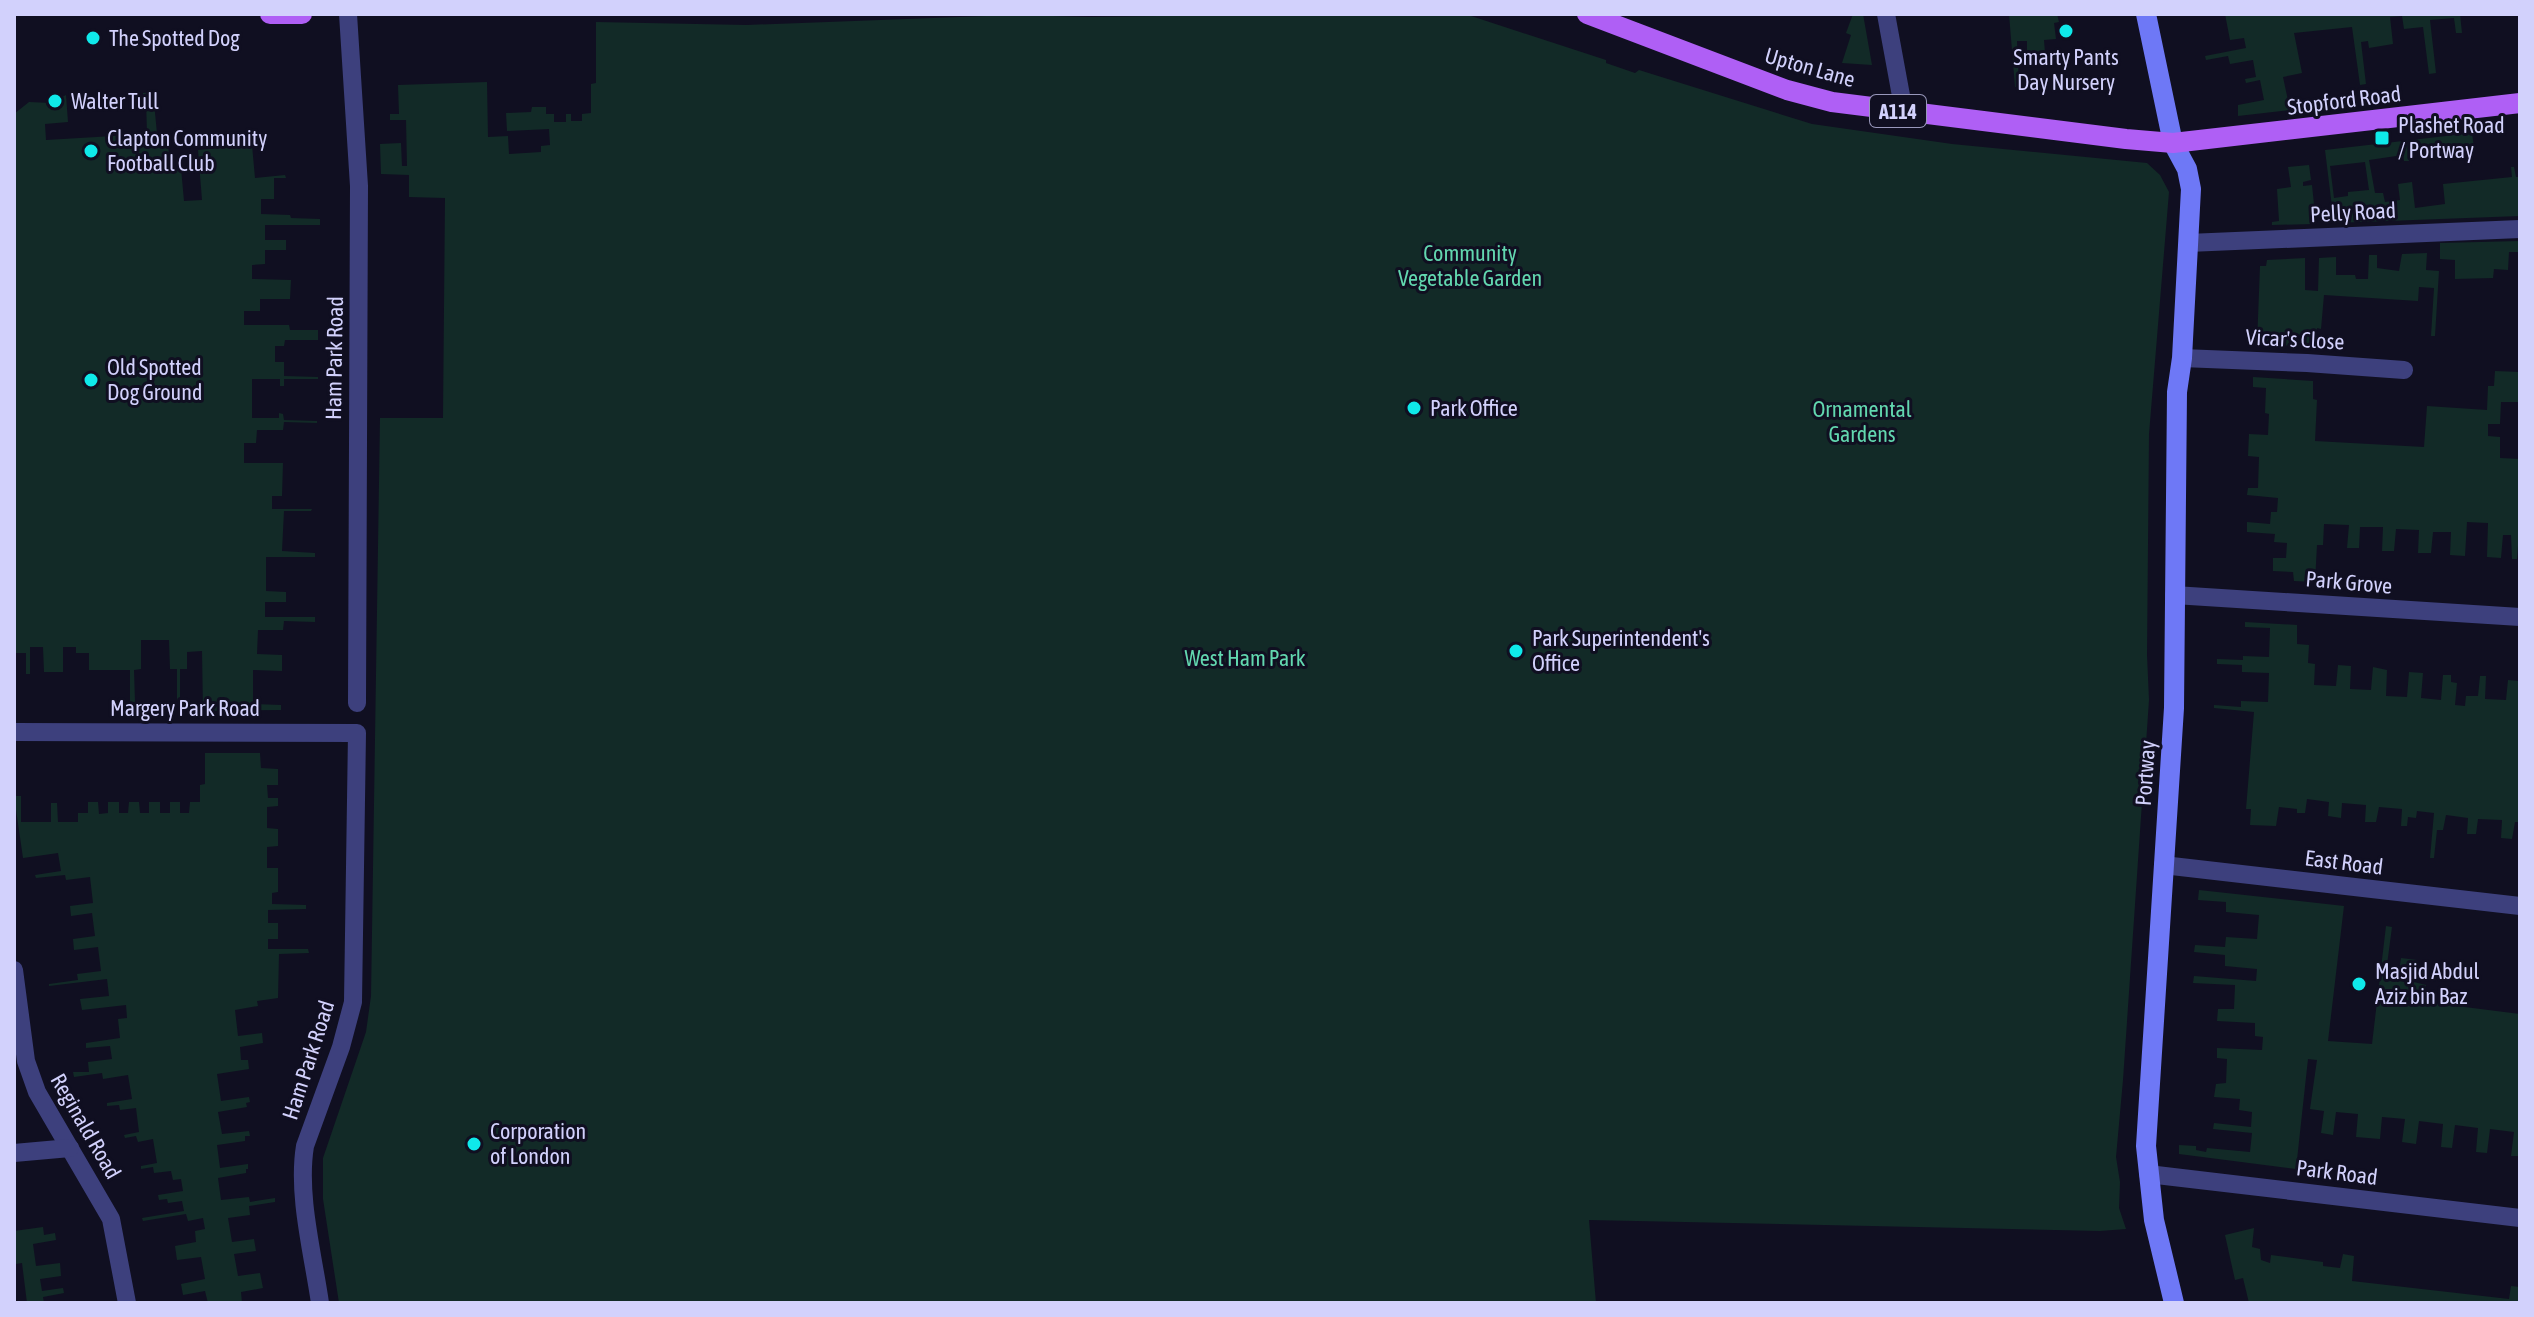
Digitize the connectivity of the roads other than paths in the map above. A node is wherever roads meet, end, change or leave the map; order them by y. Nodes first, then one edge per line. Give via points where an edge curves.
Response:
1 (270, 14) edge
2 (302, 14) edge
3 (348, 14) edge
4 (1886, 14) edge
5 (2146, 14) edge
6 (1598, 16) edge
7 (2520, 103) edge
8 (1904, 112) junction
9 (2173, 143) junction
10 (2520, 229) edge
11 (2188, 243) junction
12 (2182, 358) junction
13 (2404, 370) dead end
14 (2174, 595) junction
15 (2520, 617) edge
16 (357, 703) dead end
17 (14, 732) edge
18 (357, 733) joint
19 (2163, 865) junction
20 (2520, 906) edge
21 (14, 970) edge
22 (70, 1148) junction
23 (14, 1153) edge
24 (2148, 1174) junction
25 (2520, 1218) edge
26 (127, 1303) edge
27 (320, 1303) edge
28 (2174, 1303) edge

1 - 2 main road
3 - 16 street, Ham Park Road via 359,186
4 - 8 street
5 - 9 main road, Portway
6 - 8 main road, Upton Lane / A114 via 1787,90
7 - 9 main road, Stopford Road / A114
8 - 9 main road, Upton Lane / A114
9 - 11 main road, Portway via 2191,189
10 - 11 street, Pelly Road
11 - 12 main road, Portway
12 - 13 street, Vicar's Close
12 - 14 main road, Portway
14 - 15 street, Park Grove
14 - 19 main road, Portway via 2174,708
17 - 18 street, Margery Park Road
18 - 27 street, Ham Park Road via 353,1002 303,1161
19 - 20 street, East Road
19 - 24 main road, Portway
21 - 22 street, Reginald Road via 29,1074
22 - 23 street
22 - 26 street, Reginald Road via 111,1219
24 - 25 street, Park Road
24 - 28 main road, Portway

